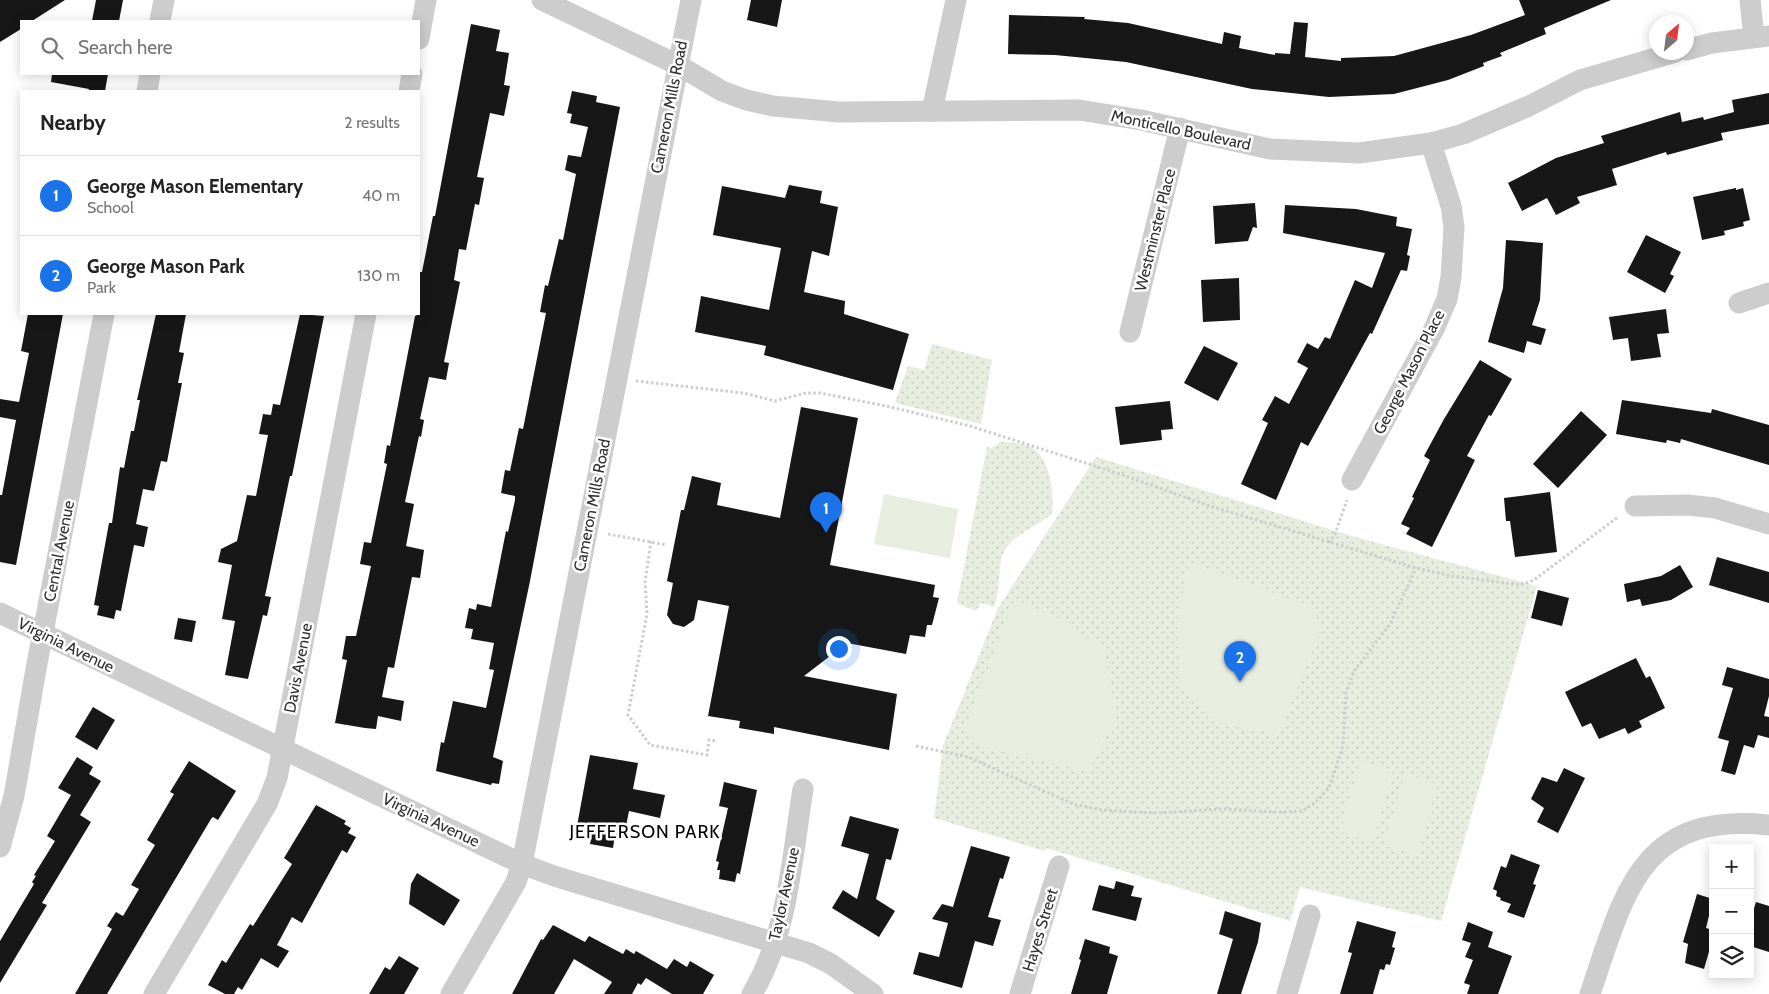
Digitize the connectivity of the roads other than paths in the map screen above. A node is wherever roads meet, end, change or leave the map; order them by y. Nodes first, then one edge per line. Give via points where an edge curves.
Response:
1 (164, 0) edge
2 (426, 0) edge
3 (542, 0) edge
4 (690, 0) edge
5 (956, 0) edge
6 (1750, 0) edge
7 (160, 20) edge
8 (420, 33) edge
9 (1761, 36) edge
10 (1694, 49) edge
11 (1649, 60) edge
12 (678, 64) junction
13 (150, 75) edge
14 (412, 75) edge
15 (147, 90) edge
16 (409, 90) edge
17 (932, 111) junction
18 (1180, 128) junction
19 (1431, 143) junction
20 (1769, 293) edge
21 (1739, 303) dead end
22 (104, 315) edge
23 (366, 315) edge
24 (1130, 332) dead end
25 (1352, 480) dead end
26 (1635, 506) road end
27 (1769, 524) edge
28 (0, 613) edge
29 (43, 634) junction
30 (283, 750) junction
31 (803, 789) dead end
32 (1769, 825) edge
33 (0, 847) edge
34 (522, 864) junction
35 (1059, 866) dead end
36 (1310, 915) dead end
37 (774, 942) junction
38 (154, 994) edge
39 (452, 994) edge
40 (752, 994) edge
41 (873, 994) edge
42 (1020, 994) edge
43 (1287, 994) edge
44 (1590, 994) edge

1 - 7 street
2 - 8 street
3 - 12 street, Monticello Boulevard
4 - 12 street, Cameron Mills Road
5 - 17 street
6 - 9 street
9 - 10 street
11 - 19 street, Monticello Boulevard via 1580,80 1463,134
12 - 17 street, Monticello Boulevard via 722,91 773,106 839,112
12 - 34 street, Cameron Mills Road
13 - 15 street
14 - 16 street
17 - 18 street, Monticello Boulevard via 1079,110
18 - 19 street, Monticello Boulevard via 1270,149 1359,153
18 - 24 street, Westminster Place
19 - 25 street, George Mason Place via 1451,206 1454,227 1451,277 1446,299 1435,327
20 - 21 street
22 - 29 street, Central Avenue
23 - 30 street, Davis Avenue
26 - 27 street via 1715,508
28 - 29 street, Virginia Avenue
29 - 30 street, Virginia Avenue
29 - 33 street, Central Avenue via 14,796
30 - 34 street, Virginia Avenue
30 - 38 street, Davis Avenue via 267,804
31 - 37 street, Taylor Avenue via 784,905
32 - 44 street via 1715,825 1687,832 1651,856 1620,905
34 - 37 street, Virginia Avenue
34 - 39 street, Cameron Mills Road via 516,882
35 - 42 street, Hayes Street
36 - 43 street
37 - 40 street, Taylor Avenue via 767,969
37 - 41 street, Virginia Avenue via 830,964

